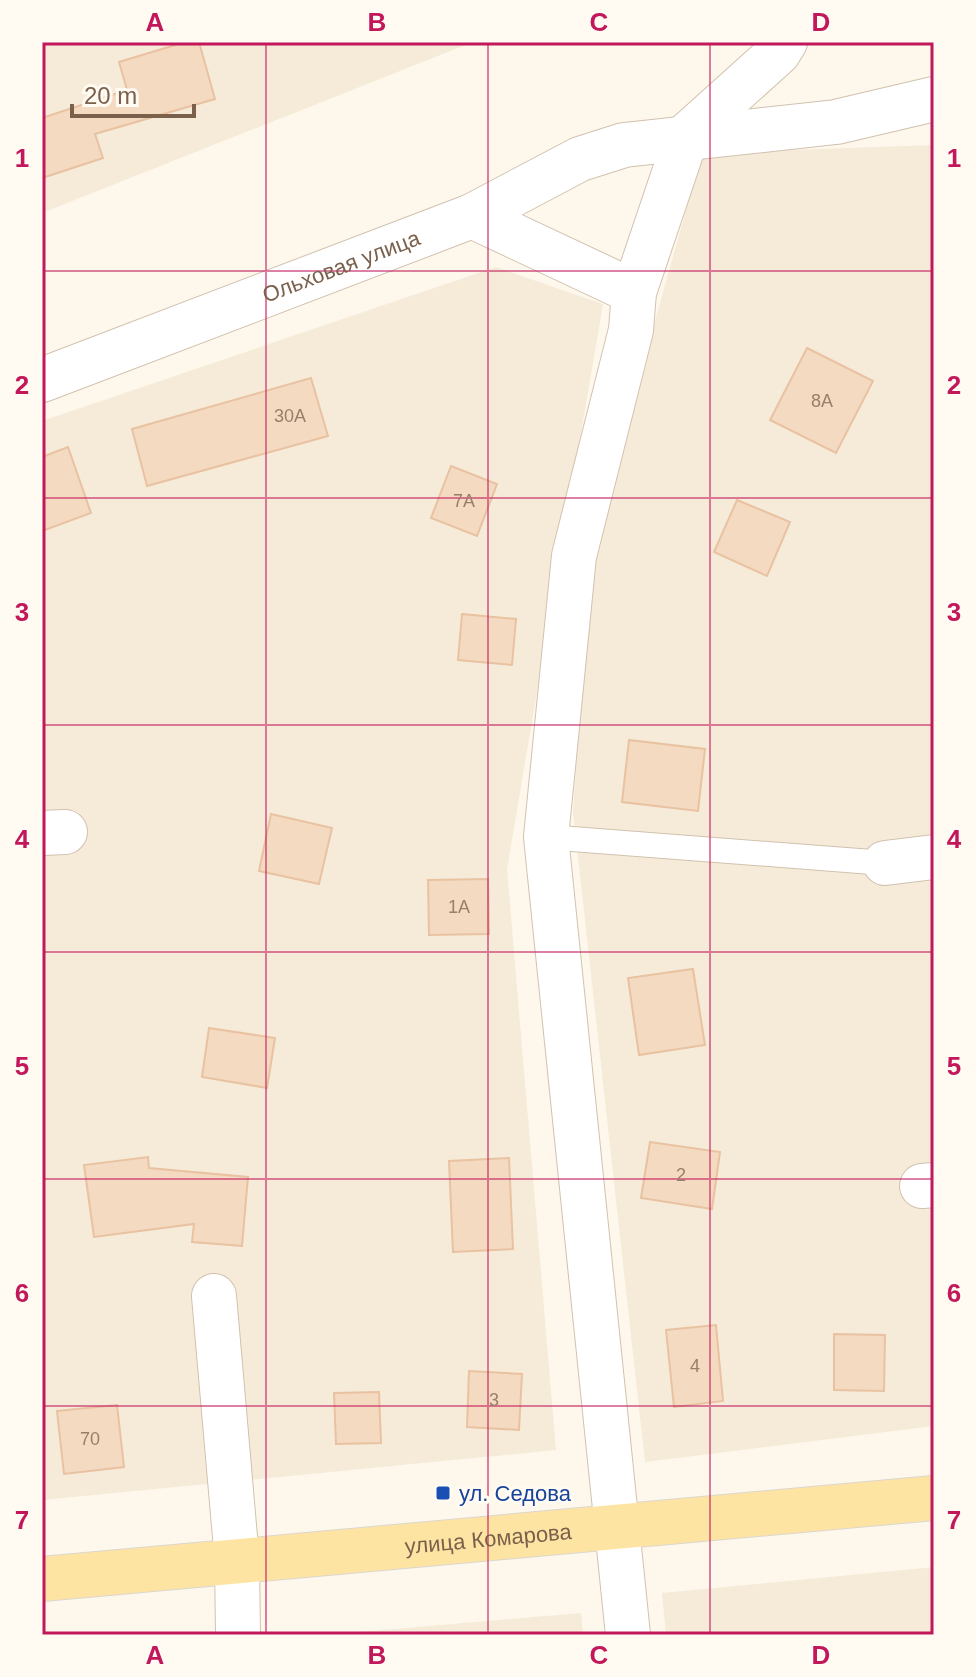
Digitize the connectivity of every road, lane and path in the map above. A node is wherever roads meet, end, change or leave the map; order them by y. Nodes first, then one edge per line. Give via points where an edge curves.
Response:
1 (785, 42) edge
2 (934, 99) edge
3 (687, 135) junction
4 (472, 216) junction
5 (634, 292) junction
6 (42, 380) edge
7 (546, 837) junction
8 (934, 857) edge
9 (885, 863) joint
10 (214, 1296) dead end
11 (934, 1498) edge
12 (618, 1527) junction
13 (237, 1560) junction
14 (42, 1579) edge
15 (238, 1635) edge
16 (628, 1635) edge

1 - 3 street
2 - 3 street, Ольховая улица via 836,122
3 - 4 street, Ольховая улица via 624,145 580,159
3 - 5 street
4 - 5 street
4 - 6 street, Ольховая улица
5 - 7 street via 631,330 574,556
7 - 9 lane
7 - 12 street
8 - 9 street
10 - 13 street
11 - 12 main road, улица Комарова
12 - 13 main road, улица Комарова
12 - 16 street
13 - 14 main road, улица Комарова
13 - 15 street

